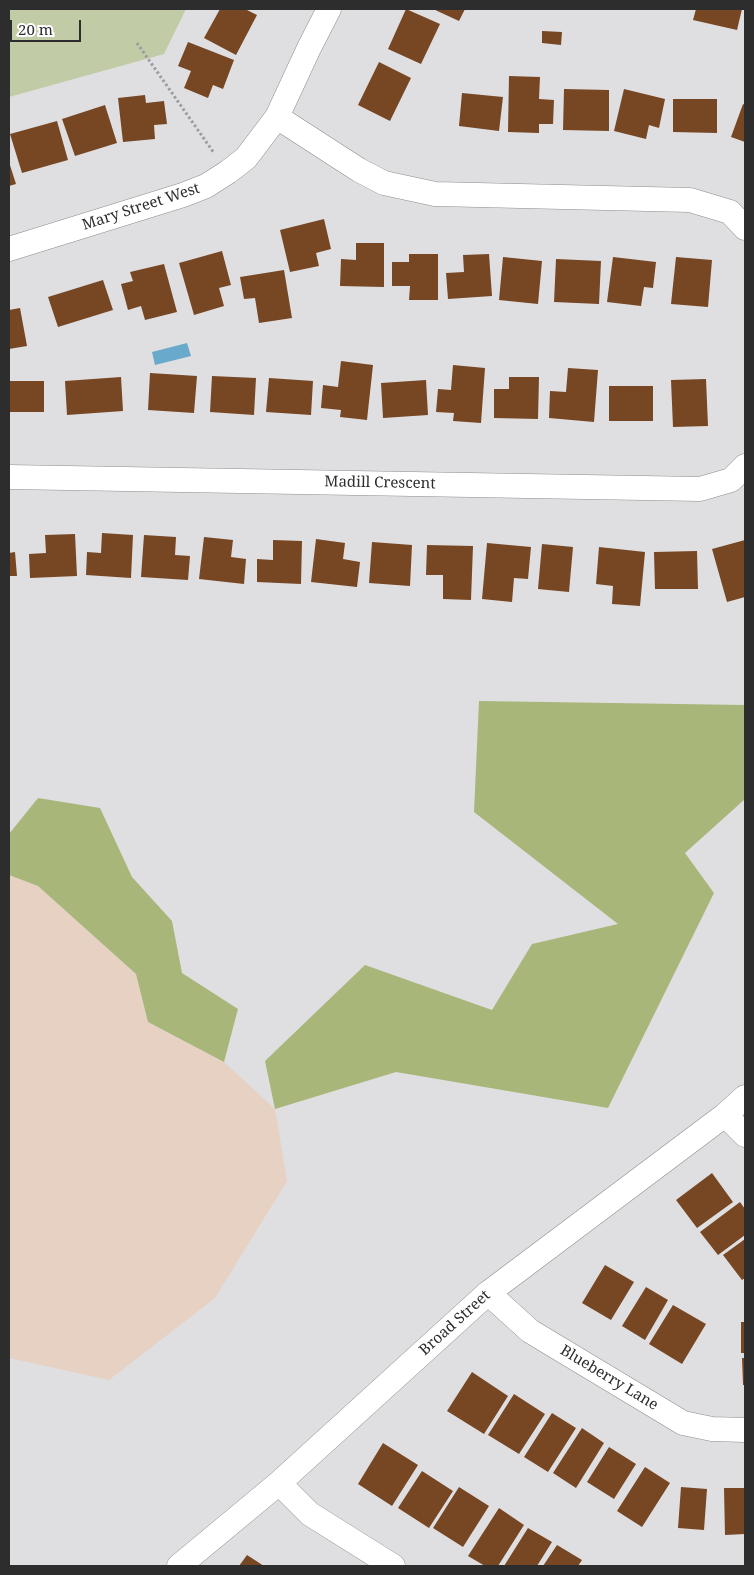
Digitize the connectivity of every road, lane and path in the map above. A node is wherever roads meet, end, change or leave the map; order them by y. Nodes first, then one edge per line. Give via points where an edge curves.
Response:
1 (329, 9) edge
2 (137, 43) dead end
3 (277, 117) junction
4 (228, 172) junction
5 (745, 228) edge
6 (9, 249) edge
7 (745, 466) edge
8 (9, 477) edge
9 (745, 1097) edge
10 (725, 1115) junction
11 (745, 1135) edge
12 (488, 1292) junction
13 (745, 1430) edge
14 (279, 1483) junction
15 (179, 1566) edge
16 (393, 1566) edge

1 - 3 street, Mary Street West
2 - 4 path
3 - 4 street, Mary Street West via 246,158
3 - 5 street via 384,183 435,194 690,200 730,212
4 - 6 street, Mary Street West via 184,195
7 - 8 street, Madill Crescent via 731,480 700,489
9 - 10 street, Broad Street
10 - 11 street
10 - 12 street, Broad Street
12 - 13 street, Blueberry Lane via 530,1331 683,1423 712,1429
12 - 14 street, Broad Street
14 - 15 street, Broad Street
14 - 16 street via 310,1514

